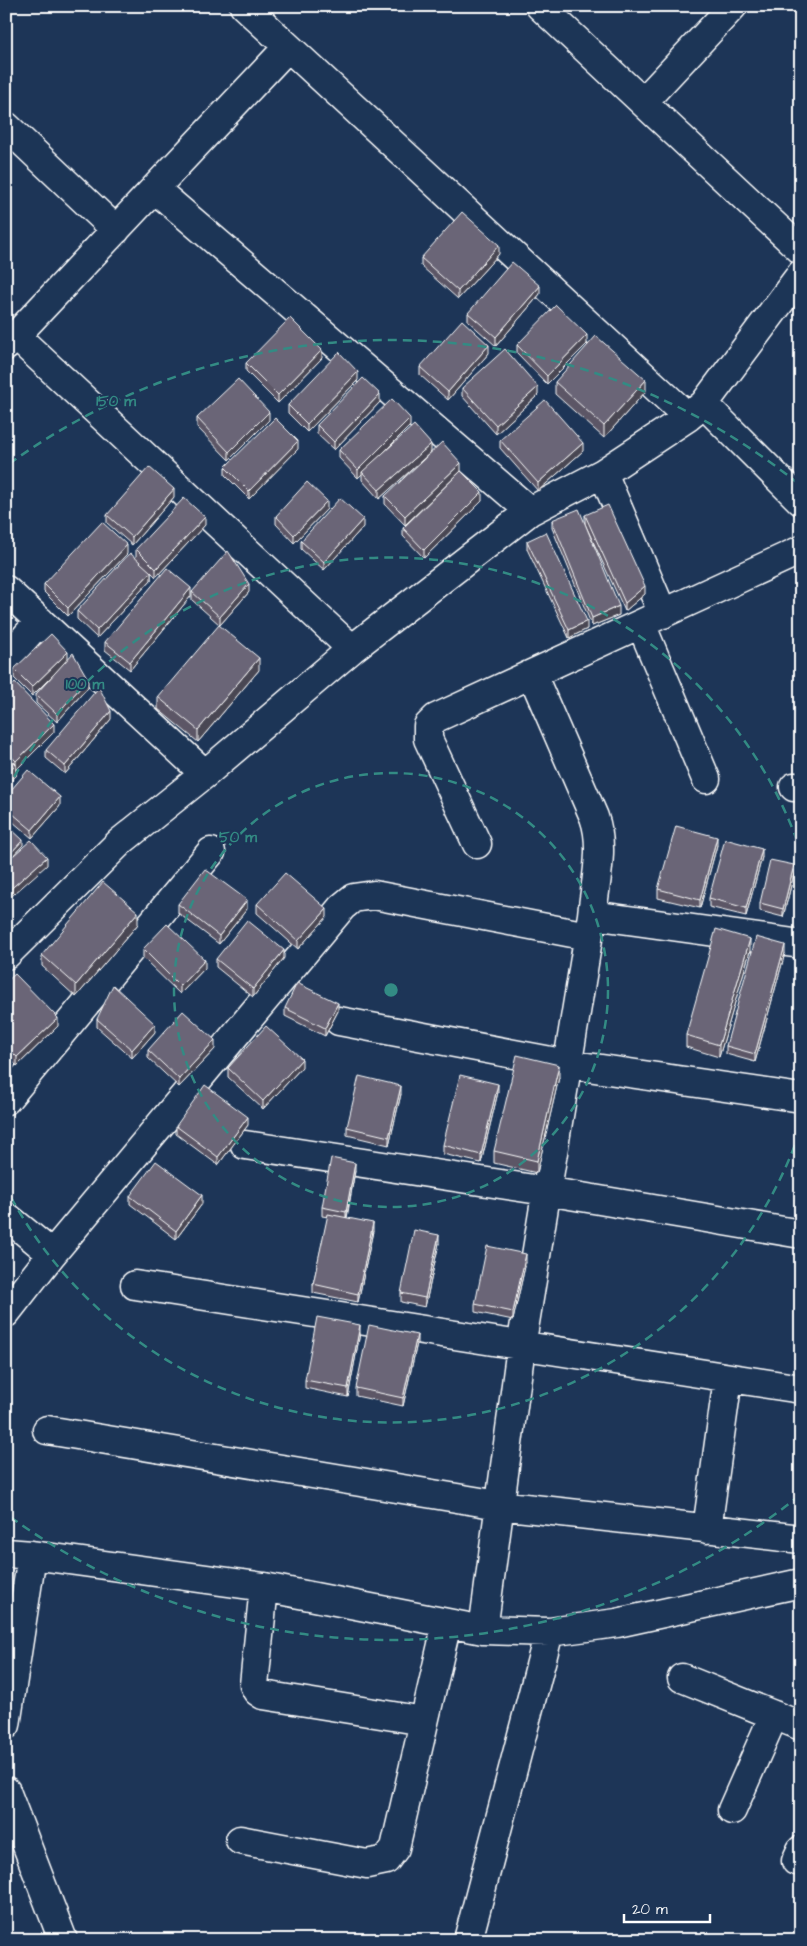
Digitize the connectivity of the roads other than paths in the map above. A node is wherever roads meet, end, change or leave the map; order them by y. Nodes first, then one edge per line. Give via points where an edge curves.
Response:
1 (244, 6) edge
2 (540, 6) edge
3 (732, 6) edge
4 (288, 47) junction
5 (642, 102) junction
6 (6, 126) edge
7 (155, 188) junction
8 (116, 230) junction
9 (801, 250) edge
10 (801, 274) edge
11 (11, 341) edge
12 (696, 410) junction
13 (603, 472) junction
14 (801, 501) edge
15 (530, 511) junction
16 (801, 550) edge
17 (6, 590) edge
18 (652, 619) junction
19 (40, 621) junction
20 (352, 649) junction
21 (6, 659) edge
22 (532, 674) junction
23 (205, 774) junction
24 (706, 779) dead end
25 (477, 844) dead end
26 (211, 852) dead end
27 (590, 925) junction
28 (801, 944) edge
29 (6, 955) edge
30 (339, 1022) dead end
31 (567, 1064) junction
32 (801, 1098) edge
33 (6, 1100) edge
34 (245, 1145) dead end
35 (546, 1191) junction
36 (6, 1216) edge
37 (801, 1234) edge
38 (52, 1254) junction
39 (135, 1285) dead end
40 (6, 1313) edge
41 (521, 1347) junction
42 (728, 1378) junction
43 (801, 1389) edge
44 (47, 1430) dead end
45 (499, 1506) junction
46 (707, 1529) junction
47 (801, 1539) edge
48 (19, 1554) edge
49 (801, 1583) edge
50 (264, 1587) junction
51 (447, 1623) junction
52 (483, 1630) junction
53 (548, 1632) junction
54 (13, 1640) edge
55 (682, 1678) dead end
56 (774, 1715) junction
57 (424, 1721) junction
58 (6, 1725) edge
59 (801, 1726) edge
60 (8, 1800) edge
61 (732, 1810) dead end
62 (240, 1840) dead end
63 (64, 1940) edge
64 (468, 1940) edge

1 - 4 street
2 - 5 street
3 - 5 street
4 - 7 street
4 - 12 street
5 - 9 street
6 - 8 street
7 - 8 street
7 - 15 street
8 - 11 street
10 - 12 street
11 - 20 street
12 - 13 street
12 - 14 street
13 - 15 street
13 - 18 street
15 - 20 street
16 - 18 street
17 - 19 street
18 - 22 street
18 - 24 street
19 - 21 street
19 - 23 street
20 - 23 street
22 - 25 street via 436,718 428,726 428,738
22 - 27 street via 599,830
23 - 29 street via 120,842
26 - 33 street
27 - 28 street
27 - 31 street
27 - 38 street via 374,895 353,898 342,907
30 - 31 street
31 - 32 street
31 - 35 street
34 - 35 street
35 - 37 street
35 - 41 street
36 - 38 street
38 - 40 street
39 - 41 street
41 - 42 street
41 - 45 street
42 - 43 street
42 - 46 street
44 - 45 street
45 - 46 street
45 - 52 street
46 - 47 street
48 - 50 street
48 - 54 street
49 - 53 street via 617,1623
50 - 51 street
50 - 57 street via 254,1685 257,1691 264,1695
51 - 52 street
51 - 57 street
52 - 53 street
53 - 64 street
54 - 58 street
55 - 56 street
56 - 59 street
56 - 61 street
57 - 62 street via 395,1848 386,1860 367,1864
60 - 63 street

